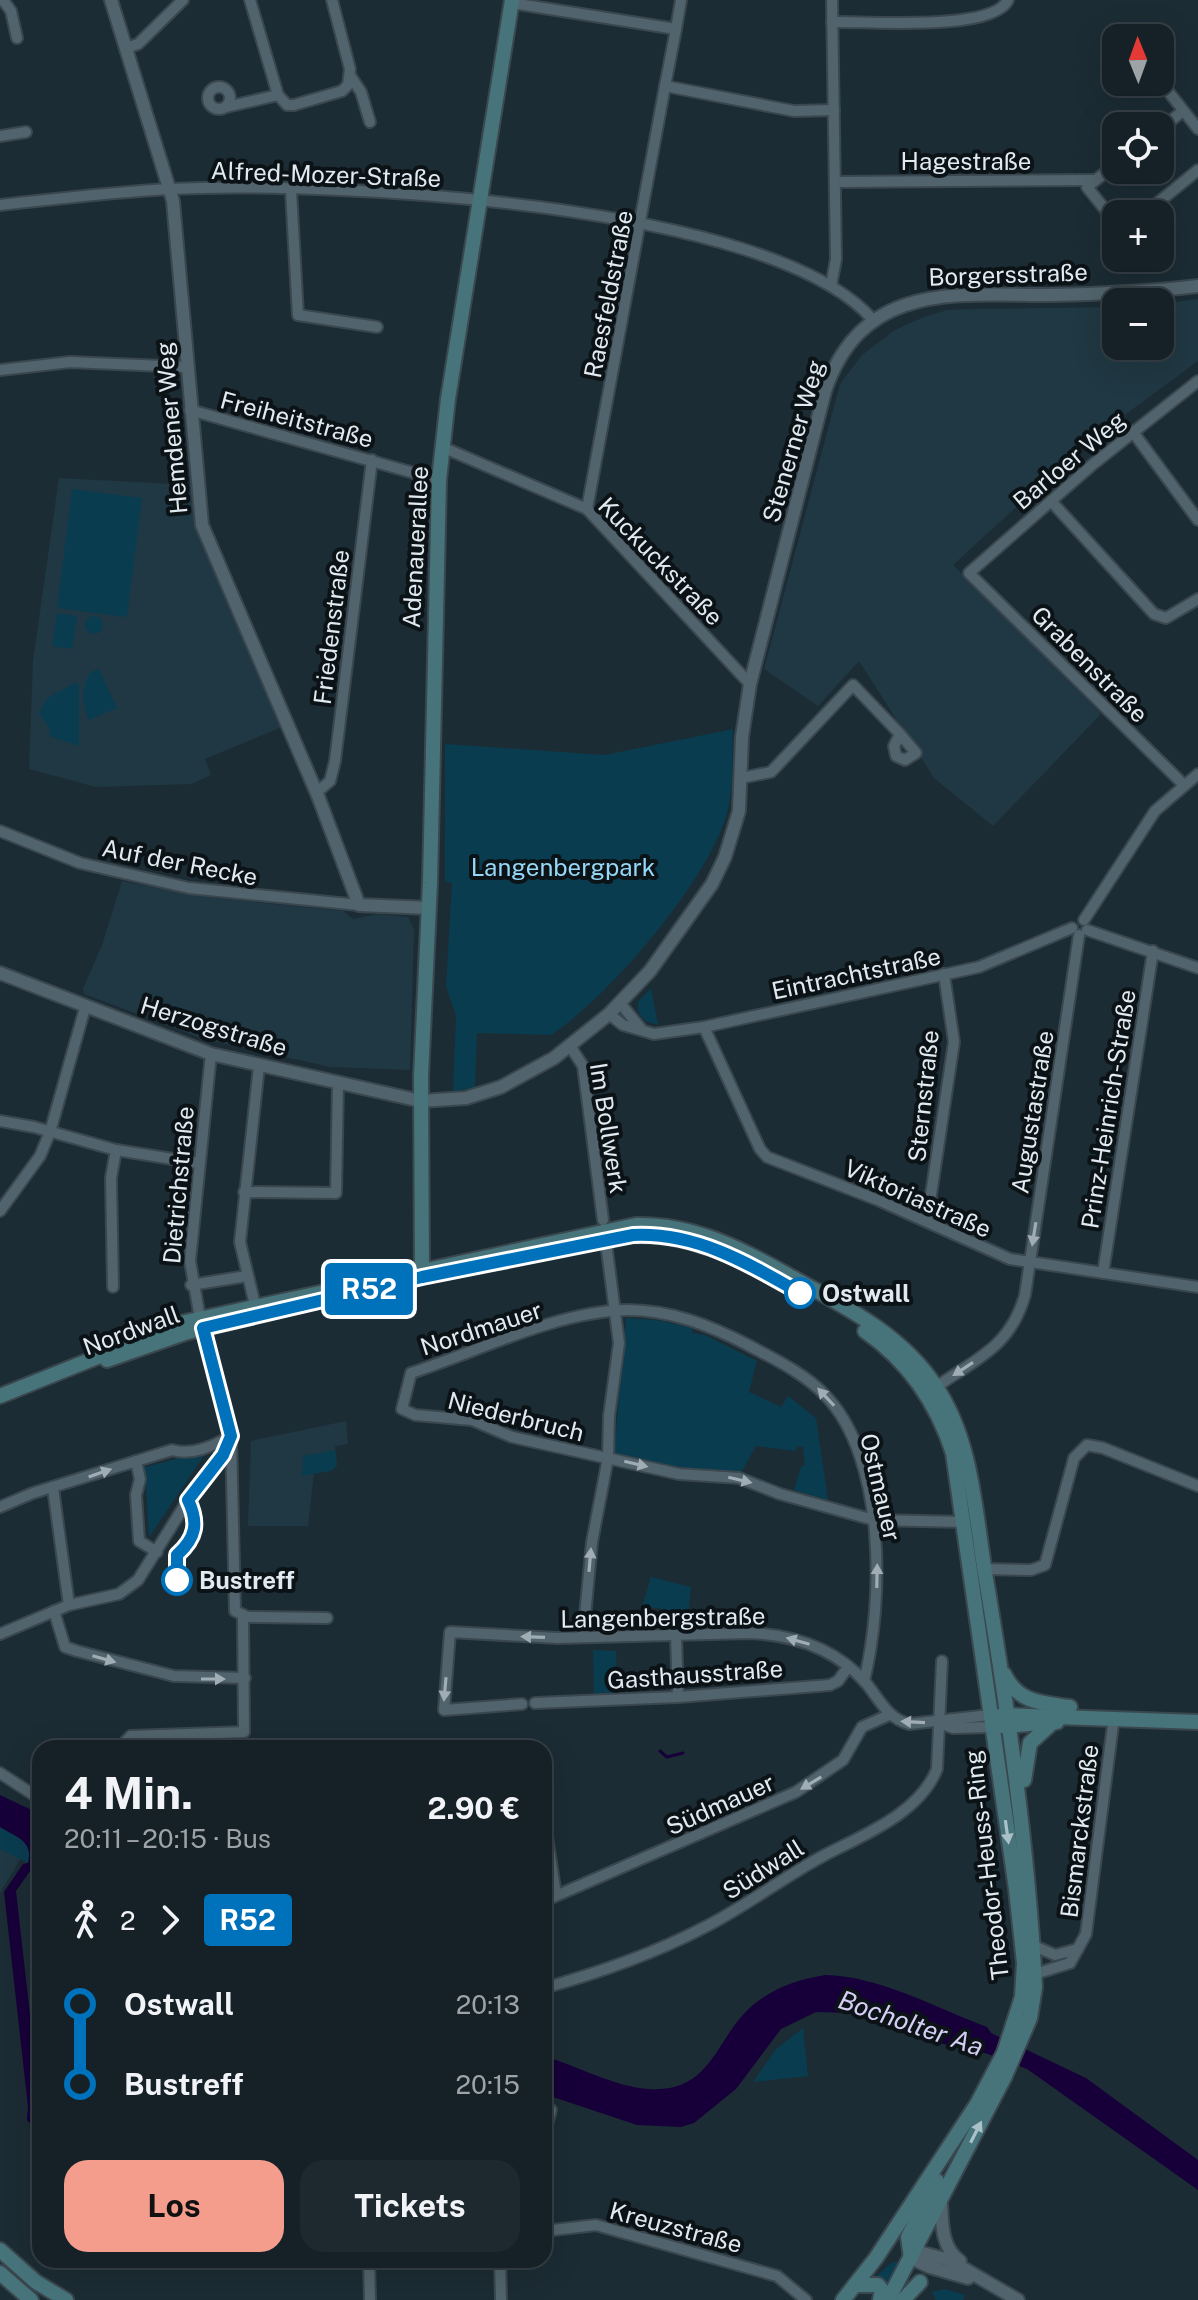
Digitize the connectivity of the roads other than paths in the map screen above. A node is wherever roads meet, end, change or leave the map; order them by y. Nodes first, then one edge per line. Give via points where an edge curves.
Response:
1 (3, 0) edge
2 (111, 0) edge
3 (183, 0) edge
4 (332, 0) edge
5 (681, 0) edge
6 (832, 0) edge
7 (1008, 0) edge
8 (253, 1) edge
9 (512, 2) edge
10 (832, 22) junction
11 (676, 29) junction
12 (17, 38) dead end
13 (126, 48) junction
14 (351, 77) junction
15 (665, 86) junction
16 (278, 95) junction
17 (1172, 96) edge
18 (226, 107) dead end
19 (834, 110) junction
20 (1183, 111) junction
21 (1174, 118) edge
22 (370, 122) dead end
23 (1198, 129) edge
24 (26, 132) dead end
25 (0, 136) edge
26 (1198, 170) edge
27 (1102, 175) edge
28 (1096, 180) junction
29 (835, 182) junction
30 (170, 189) junction
31 (291, 191) junction
32 (1161, 200) edge
33 (480, 201) junction
34 (0, 205) edge
35 (1102, 206) edge
36 (641, 224) junction
37 (831, 286) junction
38 (1198, 286) edge
39 (873, 320) junction
40 (377, 327) dead end
41 (186, 367) junction
42 (0, 370) edge
43 (1198, 381) edge
44 (190, 410) junction
45 (1133, 432) junction
46 (442, 447) junction
47 (372, 460) junction
48 (439, 480) junction
49 (1051, 501) junction
50 (587, 509) junction
51 (1198, 520) edge
52 (969, 573) joint
53 (1198, 599) edge
54 (750, 684) junction
55 (900, 734) dead end
56 (1198, 774) edge
57 (741, 778) junction
58 (1183, 784) junction
59 (317, 792) junction
60 (0, 831) edge
61 (359, 905) junction
62 (429, 908) junction
63 (1080, 928) junction
64 (1153, 951) junction
65 (1198, 968) edge
66 (0, 973) edge
67 (944, 974) junction
68 (620, 1003) junction
69 (85, 1008) junction
70 (609, 1014) junction
71 (704, 1027) junction
72 (643, 1032) junction
73 (570, 1046) junction
74 (211, 1054) junction
75 (259, 1066) junction
76 (338, 1083) junction
77 (421, 1101) junction
78 (0, 1121) edge
79 (50, 1132) junction
80 (116, 1150) junction
81 (198, 1163) junction
82 (244, 1192) junction
83 (0, 1211) edge
84 (927, 1221) junction
85 (604, 1229) junction
86 (1029, 1262) junction
87 (422, 1273) junction
88 (1103, 1273) junction
89 (247, 1276) junction
90 (191, 1285) junction
91 (113, 1287) dead end
92 (1198, 1287) edge
93 (255, 1305) junction
94 (615, 1311) junction
95 (201, 1323) junction
96 (932, 1390) junction
97 (0, 1396) edge
98 (0, 1405) edge
99 (415, 1415) joint
100 (231, 1436) junction
101 (608, 1458) junction
102 (136, 1461) junction
103 (1198, 1486) edge
104 (53, 1488) junction
105 (0, 1507) edge
106 (874, 1520) junction
107 (965, 1522) junction
108 (157, 1552) junction
109 (984, 1569) junction
110 (69, 1605) junction
111 (54, 1611) junction
112 (239, 1614) junction
113 (327, 1618) dead end
114 (0, 1634) edge
115 (676, 1635) junction
116 (583, 1637) junction
117 (942, 1661) dead end
118 (1000, 1665) junction
119 (848, 1667) junction
120 (245, 1678) junction
121 (864, 1681) junction
122 (678, 1697) junction
123 (535, 1703) dead end
124 (522, 1704) dead end
125 (889, 1715) junction
126 (1097, 1716) junction
127 (1114, 1717) junction
128 (1000, 1720) junction
129 (938, 1722) junction
130 (1198, 1722) edge
131 (1052, 1723) junction
132 (131, 1736) junction
133 (127, 1740) edge
134 (139, 1740) edge
135 (0, 1773) edge
136 (32, 1794) edge
137 (1020, 1808) junction
138 (552, 1869) edge
139 (556, 1895) junction
140 (552, 1897) edge
141 (1032, 1945) junction
142 (1079, 1949) junction
143 (1035, 1974) junction
144 (552, 1986) edge
145 (1018, 2034) junction
146 (1000, 2074) junction
147 (965, 2123) junction
148 (941, 2201) junction
149 (552, 2230) edge
150 (0, 2250) edge
151 (911, 2253) junction
152 (876, 2258) junction
153 (369, 2268) edge
154 (500, 2268) edge
155 (0, 2273) edge
156 (953, 2274) junction
157 (920, 2282) joint
158 (982, 2282) junction
159 (793, 2287) junction
160 (856, 2289) edge
161 (62, 2298) edge
162 (29, 2300) edge
163 (370, 2300) edge
164 (501, 2300) edge
165 (790, 2300) edge
166 (799, 2300) edge
167 (806, 2300) edge
168 (834, 2300) edge
169 (843, 2300) edge
170 (880, 2300) edge
171 (888, 2300) edge
172 (903, 2300) edge
173 (1018, 2300) edge

1 - 12 street
2 - 13 street, Hemdener Weg
3 - 13 street via 138,44
4 - 14 street
5 - 11 street, Raesfeldstraße
6 - 10 street
7 - 10 street via 1004,8 980,19
8 - 16 street
9 - 11 street
9 - 33 main road, Adenauerallee
10 - 19 street
11 - 15 street, Raesfeldstraße
13 - 30 street, Hemdener Weg
14 - 16 street via 342,91 294,105
14 - 22 street
15 - 19 street via 794,111
15 - 36 street, Raesfeldstraße
16 - 18 street
17 - 20 street
19 - 29 street
20 - 21 street
20 - 23 street
24 - 25 street
26 - 32 street
27 - 28 street
28 - 29 street, Hagestraße
28 - 35 street via 1087,187
29 - 37 street
30 - 31 street, Alfred-Mozer-Straße
30 - 34 street, Alfred-Mozer-Straße
30 - 41 street, Hemdener Weg
31 - 33 street, Alfred-Mozer-Straße via 348,190
31 - 40 street via 298,315
33 - 36 street, Alfred-Mozer-Straße
33 - 46 main road, Adenauerallee
36 - 37 street, Alfred-Mozer-Straße via 716,240
36 - 50 street, Raesfeldstraße
37 - 39 street
38 - 39 street, Borgersstraße via 958,294 896,307
39 - 54 street, Stenerner Weg via 852,338 834,365
41 - 42 street via 70,362
41 - 44 street, Hemdener Weg
43 - 45 street, Barloer Weg
44 - 47 street, Freiheitstraße
44 - 59 street, Hemdener Weg via 202,525
45 - 49 street, Barloer Weg
45 - 51 street
46 - 48 main road, Adenauerallee
46 - 50 street, Kuckuckstraße
47 - 48 street, Freiheitstraße
47 - 59 street, Friedenstraße via 335,761 330,781
48 - 62 main road, Adenauerallee
49 - 52 street, Barloer Weg
49 - 53 street via 1154,614 1166,618
50 - 54 street, Kuckuckstraße
52 - 58 street, Grabenstraße
54 - 57 street, Stenerner Weg
55 - 57 street via 853,685 771,772
56 - 58 street
57 - 68 street, Stenerner Weg via 736,823 712,884 667,950
58 - 63 street via 1141,831
59 - 61 street, Hemdener Weg
60 - 61 street, Auf der Recke via 80,863 189,888
61 - 62 street
62 - 77 main road, Adenauerallee
63 - 64 street
63 - 67 street, Eintrachtstraße via 995,962
63 -> 86 street, Augustastraße
64 - 65 street
64 - 88 street, Prinz-Heinrich-Straße
66 - 69 street, Herzogstraße
67 - 71 street, Eintrachtstraße
67 - 84 street, Sternstraße via 954,1042
68 - 70 street, Stenerner Weg
68 - 72 street
69 - 74 street, Herzogstraße
69 - 79 street
70 - 72 street, Eintrachtstraße
70 - 73 street, Stenerner Weg
71 - 72 street, Eintrachtstraße
71 - 84 street, Viktoriastraße via 767,1157
73 - 77 street, Stenerner Weg via 501,1087 466,1098
73 - 85 street, Im Bollwerk via 583,1066
74 - 75 street, Herzogstraße
74 - 81 street, Dietrichstraße
75 - 76 street, Herzogstraße
75 - 82 street
76 - 77 street, Herzogstraße
76 - 82 street via 336,1193
77 - 87 main road, Adenauerallee
78 - 79 street
79 - 80 street
79 - 83 street via 40,1156
80 - 81 street
80 - 91 street via 111,1178
81 - 90 street, Dietrichstraße
82 - 89 street via 240,1242
84 - 86 street, Viktoriastraße via 995,1254
85 - 87 main road
85 - 94 street, Im Bollwerk
85 - 96 main road via 669,1226 749,1253 874,1326 915,1360
86 - 88 street, Viktoriastraße
86 -> 96 street, Augustastraße via 1019,1318 1003,1340
87 - 93 main road, Nordwall
87 - 95 main road, Nordwall
88 - 92 street, Viktoriastraße
89 - 90 street
89 - 93 street
90 - 95 street, Dietrichstraße
93 - 95 main road, Nordwall
94 - 99 street, Nordmauer via 544,1327 411,1373 402,1409
94 - 101 street, Im Bollwerk via 619,1343
106 -> 94 street, Ostmauer via 846,1425 811,1382 692,1320
95 - 97 main road, Nordwall via 138,1338
95 - 98 main road, Nordwall
95 - 100 street, Dietrichstraße
96 - 107 main road via 953,1453
96 - 109 main road via 961,1443
99 - 101 street, Niederbruch via 472,1420 512,1437
100 - 102 street via 183,1454 172,1450
100 - 108 street
100 - 112 street, Dietrichstraße
101 -> 106 street, Niederbruch via 697,1477 739,1478
116 -> 101 street, Im Bollwerk via 592,1542
104 -> 102 street
102 - 108 street via 139,1541
103 - 109 street via 1087,1445 1074,1458 1045,1565 1031,1570
104 - 105 street
104 - 110 street
106 - 107 street, Niederbruch
121 -> 106 street, Ostmauer via 877,1584
107 - 128 main road
108 - 110 street via 132,1586
109 - 118 main road
110 - 111 street
111 - 114 street
111 -> 120 street via 65,1647 174,1676
112 - 113 street
112 - 120 street, Dietrichstraße
115 - 116 street, Langenbergstraße
119 -> 115 street, Langenbergstraße via 809,1643 778,1635
115 - 122 street
116 -> 124 street, Langenbergstraße via 450,1632 444,1710
117 - 129 street, Südwall
118 - 126 main road via 1022,1697
118 - 128 main road
119 - 121 street, Langenbergstraße
119 - 122 street, Gasthausstraße via 830,1685
120 - 132 street, Dietrichstraße via 247,1722 240,1734
121 - 125 street, Langenbergstraße
122 - 123 street, Gasthausstraße
129 -> 125 street via 909,1724
125 -> 139 street, Südmauer via 862,1727 843,1760 796,1792
126 - 127 main road
126 - 128 main road
126 - 131 main road
127 - 130 main road
127 - 142 street, Bismarckstraße via 1091,1914
128 - 129 street via 953,1728
128 - 131 main road
128 - 137 main road
128 -> 145 main road, Theodor-Heuss-Ring via 1024,1963
129 - 144 street, Südwall via 940,1745 931,1783 885,1824 702,1929
131 - 137 main road via 1030,1743
132 - 133 street
132 - 134 street
135 - 136 street
137 - 141 main road, Theodor-Heuss-Ring
138 - 139 street
139 - 140 street, Südmauer
141 - 142 street, Bismarckstraße via 1055,1955
141 - 143 main road, Theodor-Heuss-Ring
142 - 143 street, Bismarckstraße via 1065,1966
143 - 145 main road, Theodor-Heuss-Ring via 1034,2005
145 - 146 main road, Theodor-Heuss-Ring
146 - 147 main road, Theodor-Heuss-Ring
148 -> 146 main road, Theodor-Heuss-Ring
147 - 151 main road via 915,2221
147 - 152 main road, Theodor-Heuss-Ring
148 - 151 main road, Theodor-Heuss-Ring
148 - 158 street via 943,2233 952,2256
149 - 159 street, Kreuzstraße via 596,2225 767,2273
150 - 161 main road
151 - 152 main road
151 - 156 street
151 - 158 street via 949,2260
151 - 171 main road
152 - 160 main road, Theodor-Heuss-Ring
153 - 163 street
154 - 164 street
155 - 162 main road
156 - 157 street
156 - 158 street
157 - 172 main road
158 - 173 street
159 - 165 street
159 - 166 street
159 - 167 street, Kreuzstraße
160 - 168 street
160 - 169 main road, Theodor-Heuss-Ring
160 - 170 main road via 880,2287
161 - 162 main road

